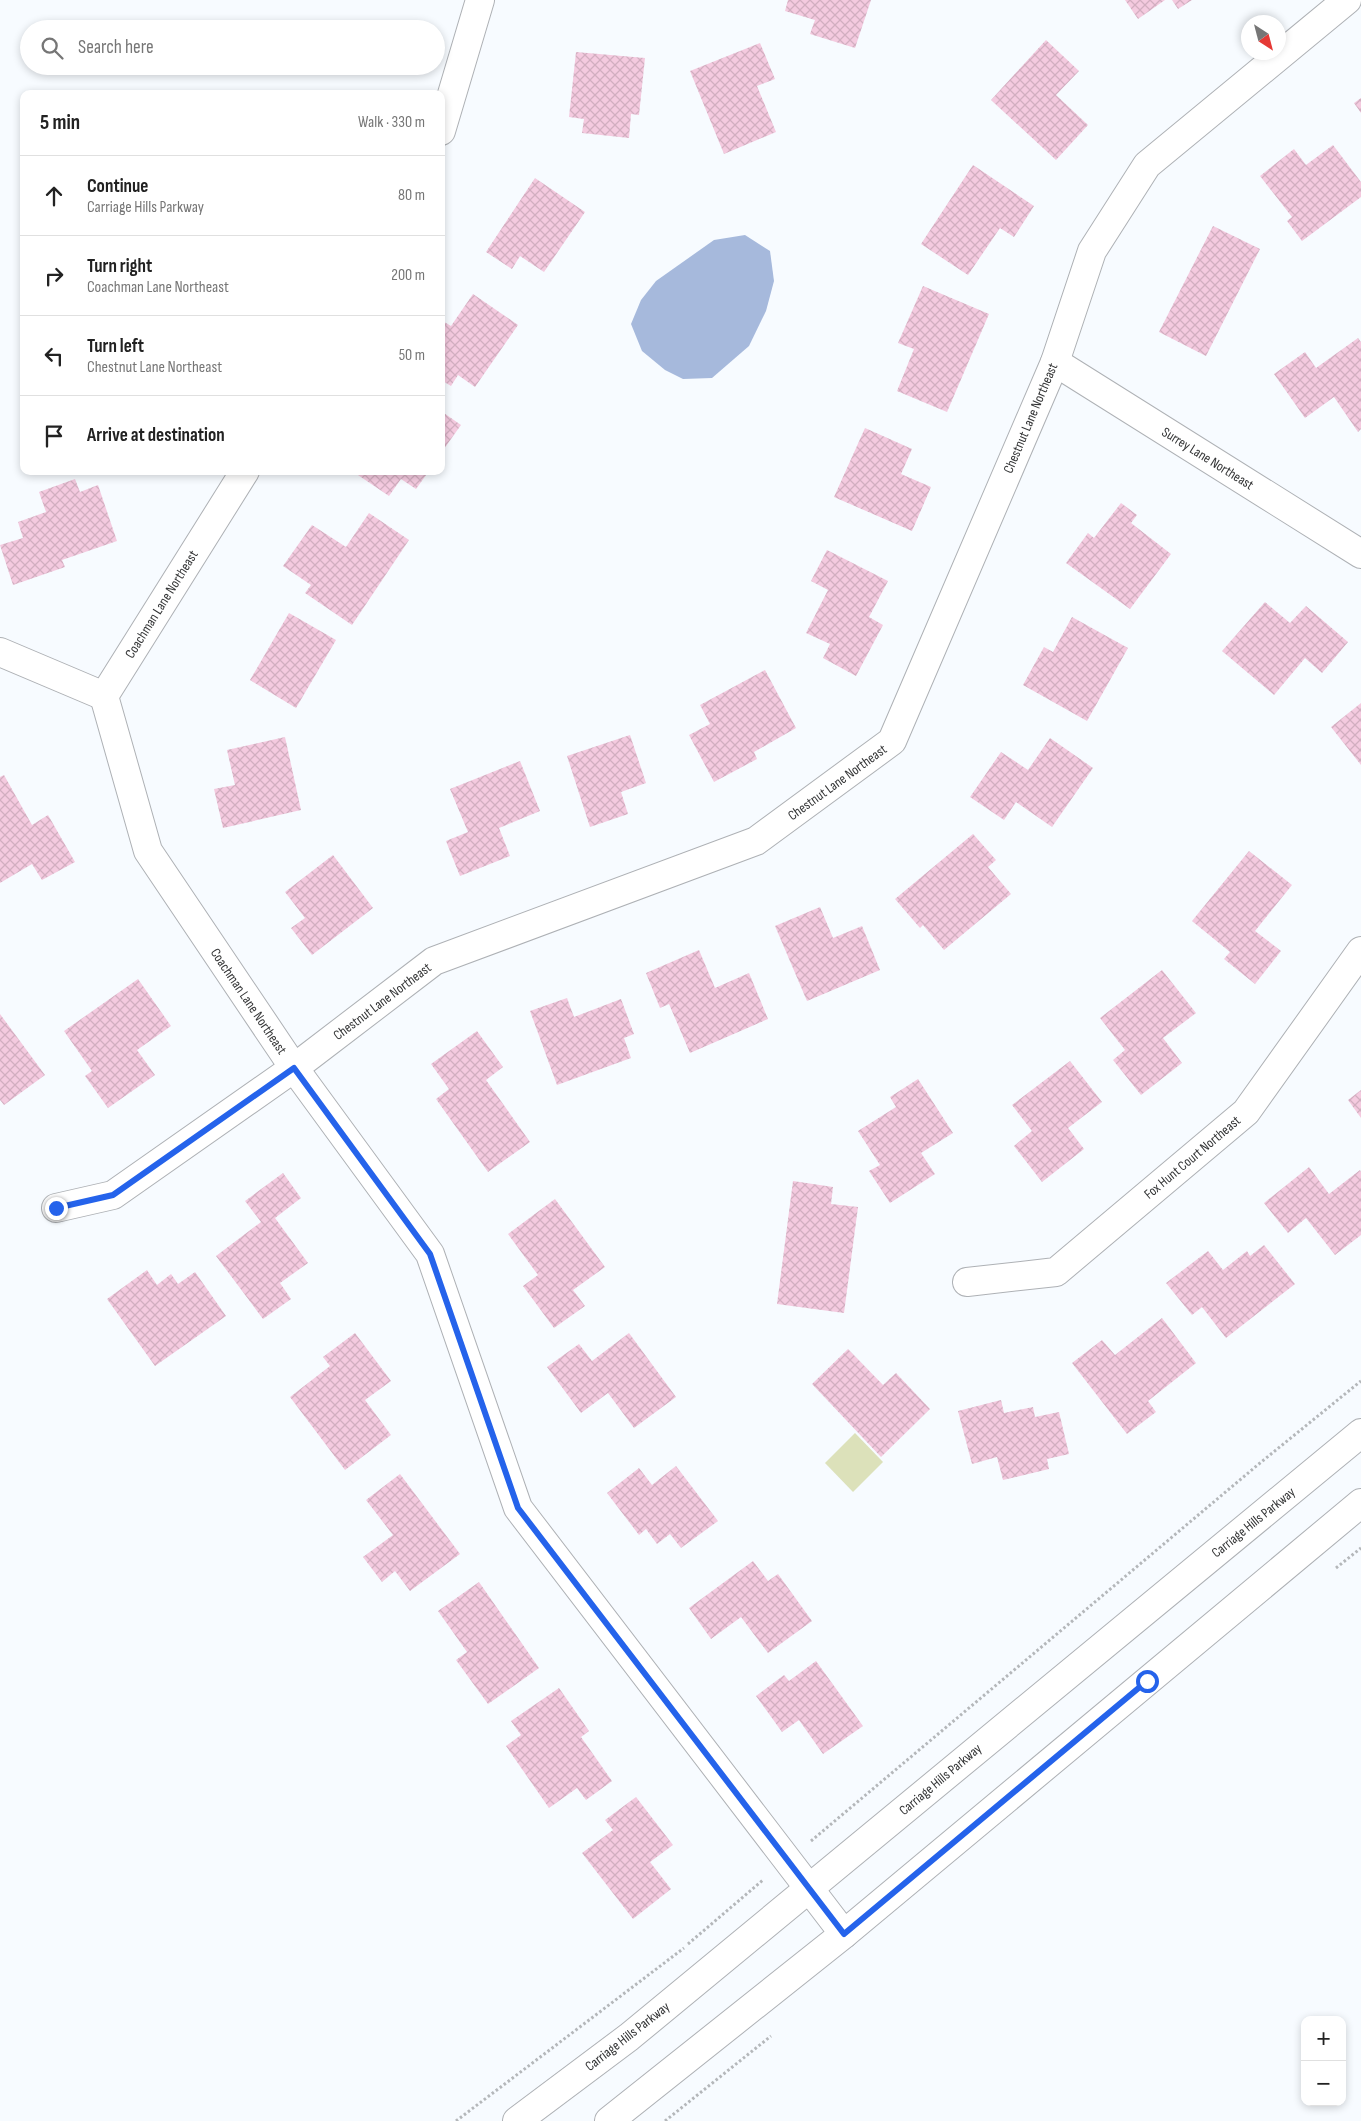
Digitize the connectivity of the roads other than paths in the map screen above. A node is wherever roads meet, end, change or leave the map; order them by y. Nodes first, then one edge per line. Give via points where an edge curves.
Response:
1 (480, 0) edge
2 (1347, 0) edge
3 (1316, 10) edge
4 (445, 118) edge
5 (1055, 362) junction
6 (242, 475) edge
7 (1361, 554) edge
8 (0, 652) edge
9 (104, 696) junction
10 (1361, 951) edge
11 (294, 1068) junction
12 (56, 1208) dead end
13 (967, 1282) dead end
14 (1361, 1434) edge
15 (1361, 1503) edge
16 (808, 1889) junction
17 (844, 1934) junction
18 (516, 2121) edge
19 (609, 2121) edge

1 - 4 street
2 - 3 street, Chestnut Lane Northeast
3 - 5 street, Chestnut Lane Northeast via 1147,165 1092,251
5 - 7 street, Surrey Lane Northeast
5 - 11 street, Chestnut Lane Northeast via 892,741 756,841 434,961
6 - 9 street, Coachman Lane Northeast
8 - 9 street
9 - 11 street, Coachman Lane Northeast via 148,851
10 - 13 street, Fox Hunt Court Northeast via 1246,1112 1064,1266 1056,1272
11 - 12 street, Chestnut Lane Northeast via 113,1195
11 - 16 street, Coachman Lane Northeast via 430,1254 518,1508
14 - 16 street, Carriage Hills Parkway
15 - 17 street
16 - 17 street, Coachman Lane Northeast
16 - 18 street, Carriage Hills Parkway via 629,2037
17 - 19 street

